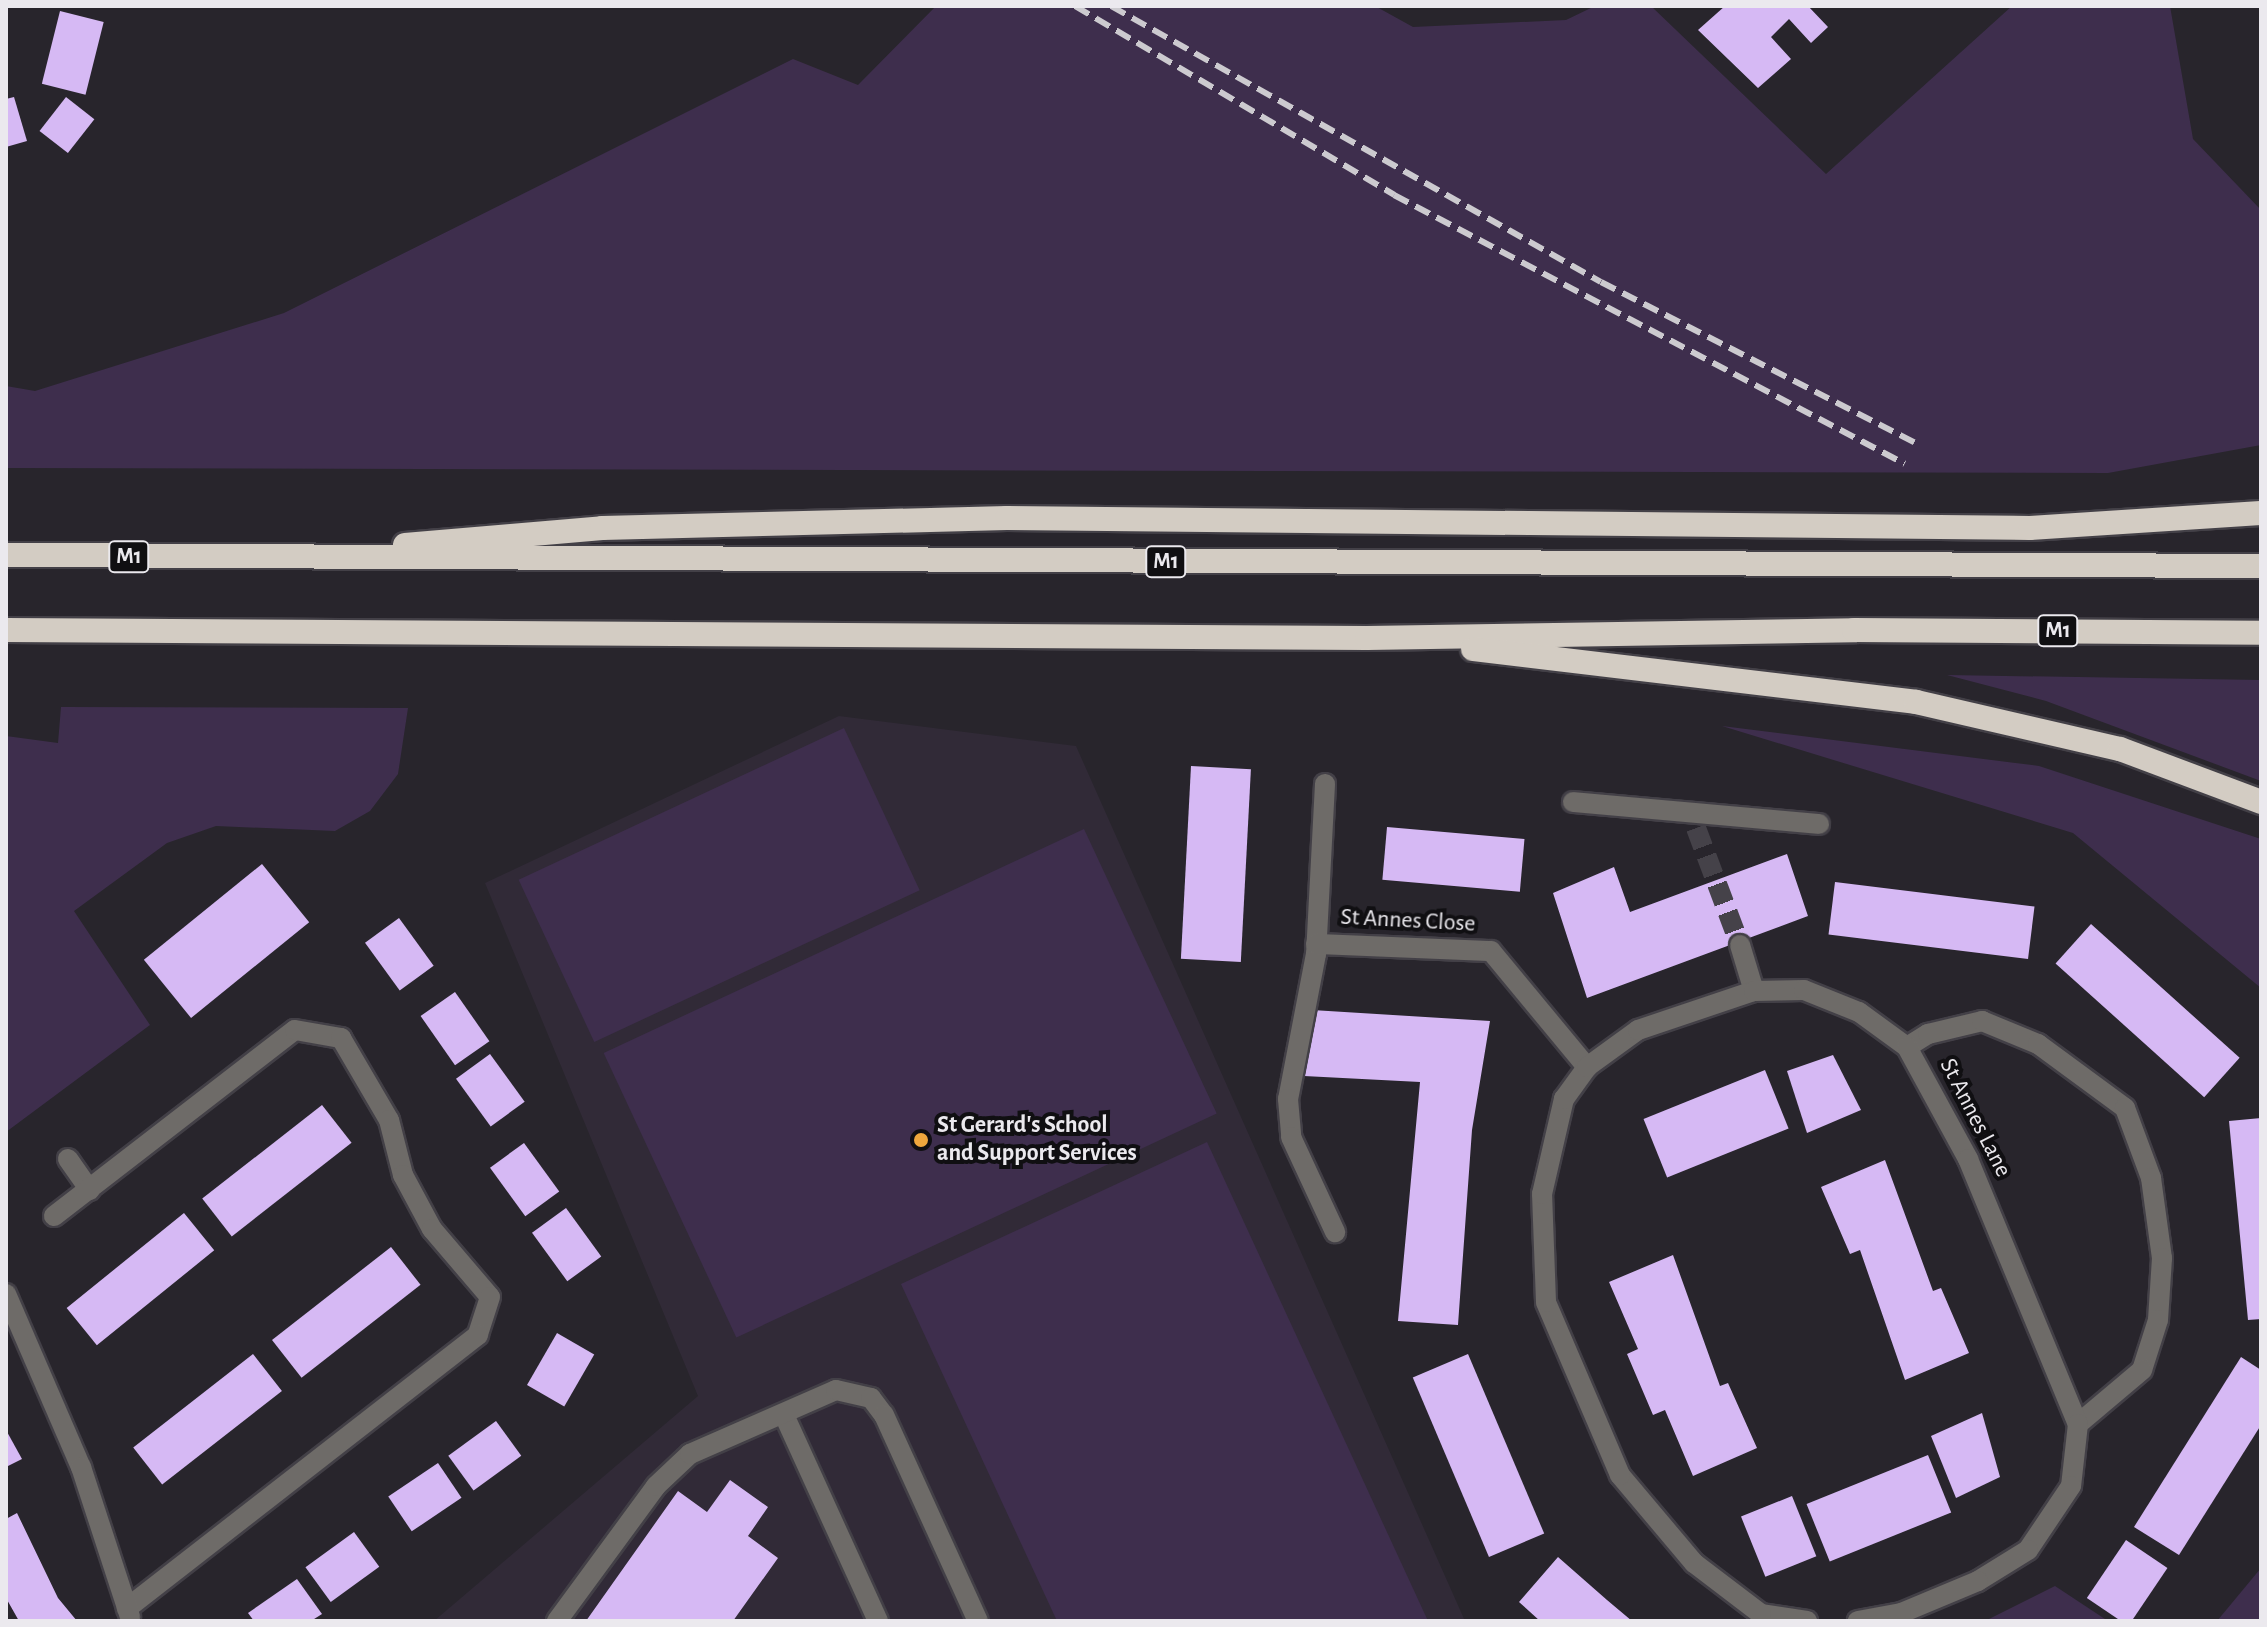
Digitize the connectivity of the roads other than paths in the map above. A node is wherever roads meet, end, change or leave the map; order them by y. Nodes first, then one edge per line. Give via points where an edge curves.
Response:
1 (2261, 513) edge
2 (6, 555) edge
3 (251, 558) junction
4 (2261, 566) edge
5 (6, 630) edge
6 (2261, 633) edge
7 (1367, 638) junction
8 (1325, 784) dead end
9 (1573, 802) dead end
10 (2261, 802) edge
11 (1686, 807) junction
12 (1819, 824) dead end
13 (1696, 828) tunnel mouth
14 (1316, 944) junction
15 (1740, 945) tunnel mouth
16 (1754, 991) junction
17 (1907, 1047) junction
18 (1587, 1067) junction
19 (68, 1159) dead end
20 (90, 1190) junction
21 (54, 1216) dead end
22 (1335, 1232) dead end
23 (6, 1294) edge
24 (785, 1417) junction
25 (2078, 1424) junction
26 (1928, 1601) junction
27 (129, 1614) edge
28 (557, 1621) edge
29 (878, 1621) edge
30 (978, 1621) edge
31 (1805, 1621) edge
32 (1858, 1621) edge
33 (1937, 1621) edge

1 - 3 highway via 2030,528 1007,518 602,528
2 - 3 highway, M1
3 - 4 highway, M1
5 - 7 highway, M1
6 - 7 highway, M1 via 1854,630
7 - 10 highway via 1916,702 2120,749
8 - 14 street
9 - 11 street
11 - 12 street
11 - 13 street
14 - 18 street, St Annes Close via 1491,951
14 - 22 street via 1288,1099 1291,1137
15 - 16 street
16 - 17 street, St Annes Lane via 1804,990 1859,1012
16 - 18 street, St Annes Lane via 1638,1030
17 - 25 street, St Annes Lane via 1968,1159
17 - 25 street via 1928,1034 1982,1021 2038,1044 2125,1108 2151,1178 2162,1258 2158,1320 2142,1370
18 - 31 street, St Annes Lane via 1564,1099 1542,1194 1546,1302 1572,1369 1620,1475 1694,1563 1761,1614
19 - 20 street
20 - 21 street
20 - 27 street via 295,1030 341,1038 389,1120 403,1175 432,1229 490,1297 478,1335
23 - 27 street via 81,1467
24 - 28 street via 690,1454 656,1486
24 - 29 street
24 - 30 street via 836,1390 871,1398
25 - 26 street, St Annes Lane via 2071,1486 2028,1550
26 - 32 street, St Annes Lane
26 - 33 street

